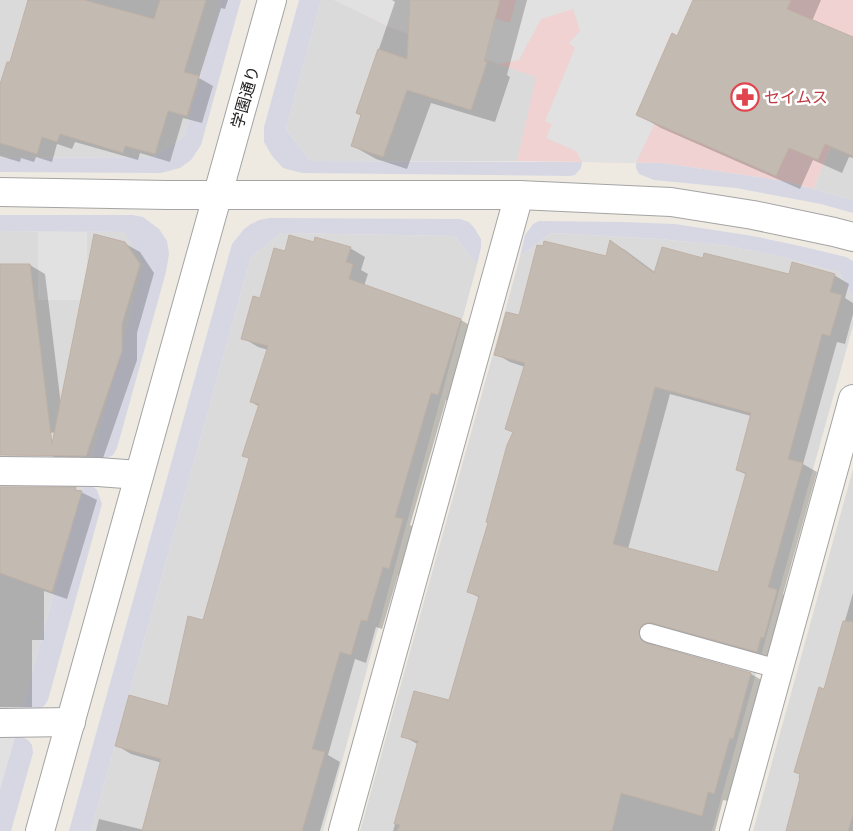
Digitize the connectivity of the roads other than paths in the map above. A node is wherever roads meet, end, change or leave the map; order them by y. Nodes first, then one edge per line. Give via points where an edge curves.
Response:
1 (272, 0) edge
2 (0, 192) edge
3 (218, 194) junction
4 (519, 195) junction
5 (853, 238) edge
6 (853, 399) edge
7 (0, 472) edge
8 (139, 475) junction
9 (649, 633) dead end
10 (778, 669) junction
11 (71, 722) junction
12 (0, 723) edge
13 (40, 831) edge
14 (342, 831) edge
15 (734, 831) edge

1 - 3 street, 学園通り
2 - 3 street
3 - 4 street
3 - 8 street, 学園通り
4 - 5 street via 671,202 753,214
4 - 14 street
6 - 10 street
7 - 8 street
8 - 11 street, 学園通り
9 - 10 lane
10 - 15 street
11 - 12 street
11 - 13 street, 学園通り

